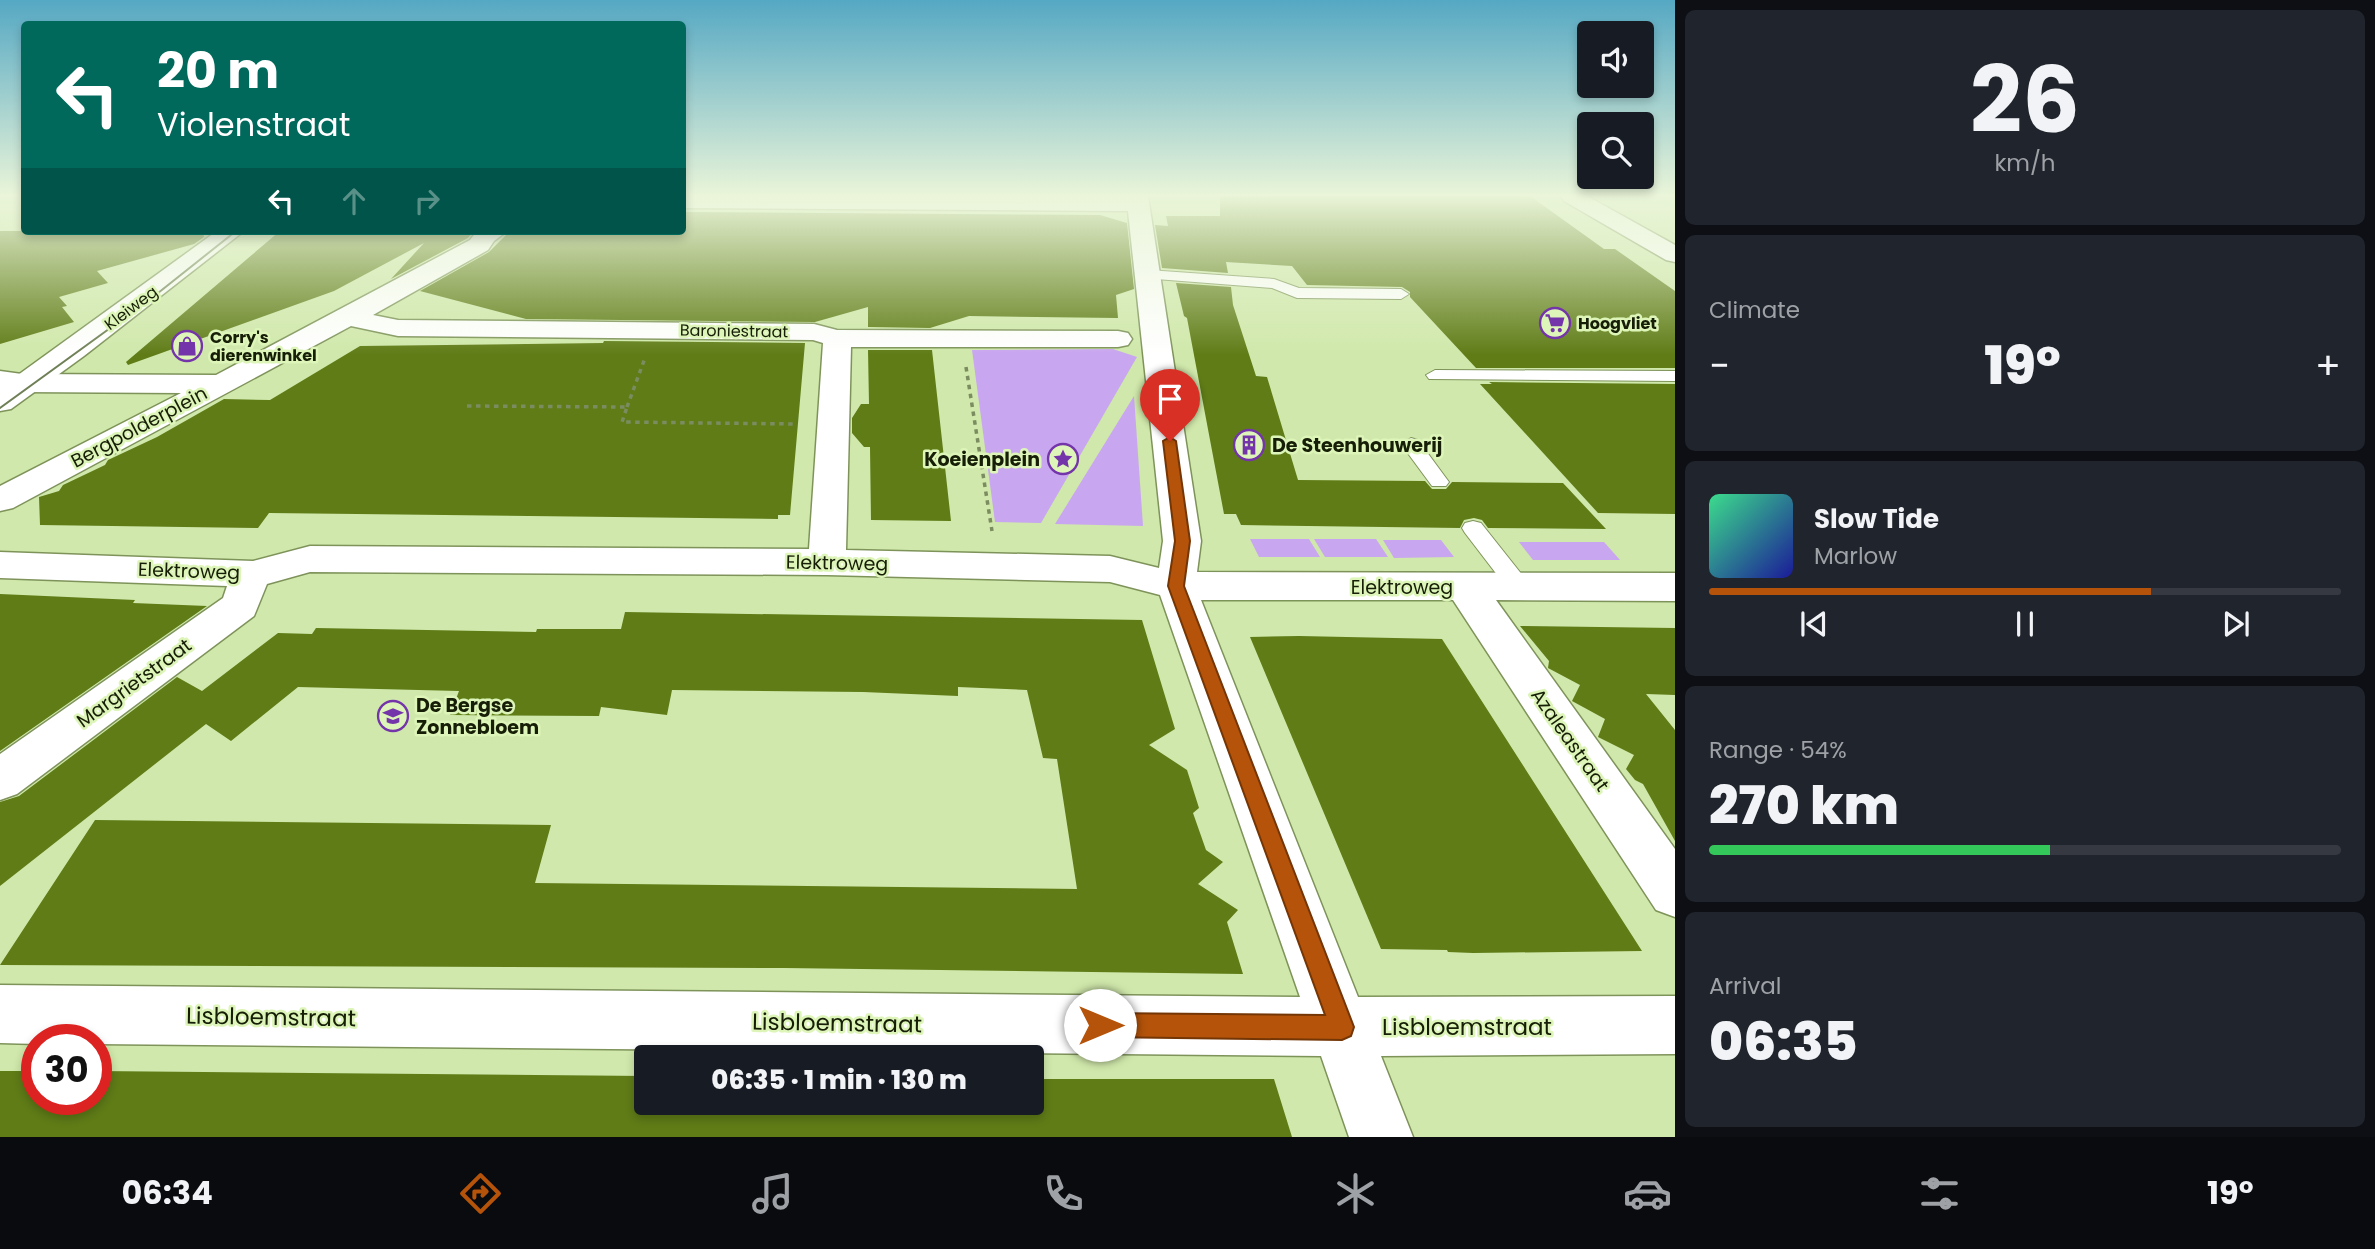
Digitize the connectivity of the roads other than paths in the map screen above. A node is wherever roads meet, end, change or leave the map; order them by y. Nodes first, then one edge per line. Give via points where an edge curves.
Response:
1 (206, 249) edge
2 (470, 249) edge
3 (1145, 249) edge
4 (1148, 275) junction
5 (1401, 294) dead end
6 (350, 318) junction
7 (837, 338) junction
8 (1118, 339) dead end
9 (1435, 375) dead end
10 (1675, 376) edge
11 (14, 382) edge
12 (219, 384) junction
13 (0, 400) edge
14 (1411, 444) dead end
15 (1439, 482) dead end
16 (0, 500) edge
17 (1473, 528) dead end
18 (827, 562) junction
19 (0, 565) edge
20 (252, 574) junction
21 (1176, 586) junction
22 (1465, 587) junction
23 (1519, 587) junction
24 (1675, 587) edge
25 (0, 780) edge
26 (1675, 892) edge
27 (0, 1014) edge
28 (1675, 1025) edge
29 (1342, 1027) junction
30 (1381, 1137) edge

1 - 11 street, Kleiweg
2 - 6 street
3 - 4 street
4 - 5 lane via 1274,284 1297,293
4 - 21 street via 1182,541
6 - 7 street, Baroniestraat via 398,328 814,332
6 - 12 street
7 - 8 street, Baroniestraat
7 - 18 street
9 - 10 lane
11 - 12 street, Bergpolderplein
11 - 13 street, Kleiweg
12 - 16 street, Bergpolderplein
14 - 15 lane
17 - 23 lane
18 - 20 street, Elektroweg via 310,559
18 - 21 street, Elektroweg via 1110,569
19 - 20 street, Elektroweg
20 - 25 street, Margrietstraat via 240,606
21 - 22 street, Elektroweg
21 - 29 street
22 - 23 street, Elektroweg
22 - 26 street, Azaleastraat
23 - 24 street, Elektroweg
27 - 29 street, Lisbloemstraat
28 - 29 street, Lisbloemstraat
29 - 30 street

